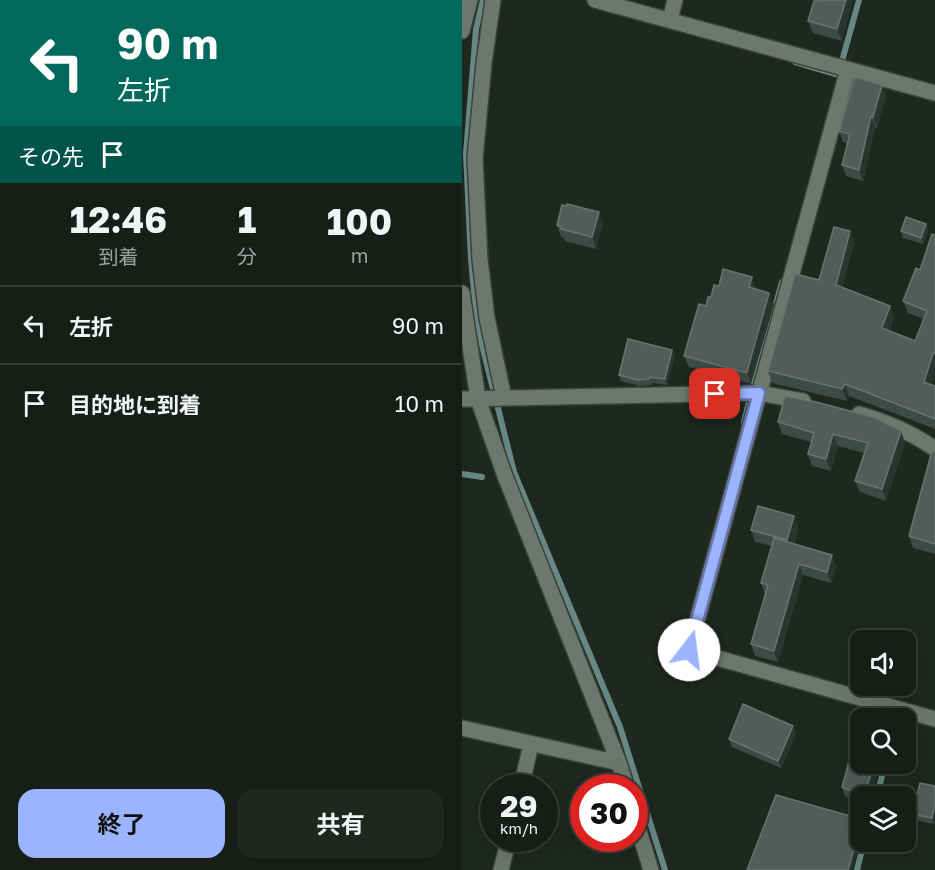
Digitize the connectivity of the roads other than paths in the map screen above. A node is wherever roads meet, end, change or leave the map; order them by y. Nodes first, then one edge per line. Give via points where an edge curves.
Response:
1 (470, 0) edge
2 (493, 0) edge
3 (595, 0) edge
4 (675, 0) edge
5 (670, 20) junction
6 (462, 31) edge
7 (848, 69) junction
8 (935, 93) edge
9 (462, 293) edge
10 (759, 393) junction
11 (504, 398) junction
12 (462, 399) edge
13 (478, 399) junction
14 (822, 404) edge
15 (841, 410) edge
16 (935, 449) edge
17 (935, 719) edge
18 (462, 728) edge
19 (531, 744) junction
20 (619, 763) junction
21 (524, 774) edge
22 (623, 774) edge
23 (506, 852) edge
24 (646, 852) edge
25 (501, 870) edge
26 (651, 870) edge

1 - 6 street
2 - 11 street via 475,158 487,318
3 - 5 street
4 - 5 street
5 - 7 street
7 - 8 street
7 - 10 street
9 - 13 street
10 - 11 street
10 - 14 street
10 - 17 street via 689,650
11 - 13 street
12 - 13 street
13 - 20 street
15 - 16 street via 914,434
18 - 19 street
19 - 20 street
19 - 21 street
20 - 22 street
23 - 25 street
24 - 26 street

